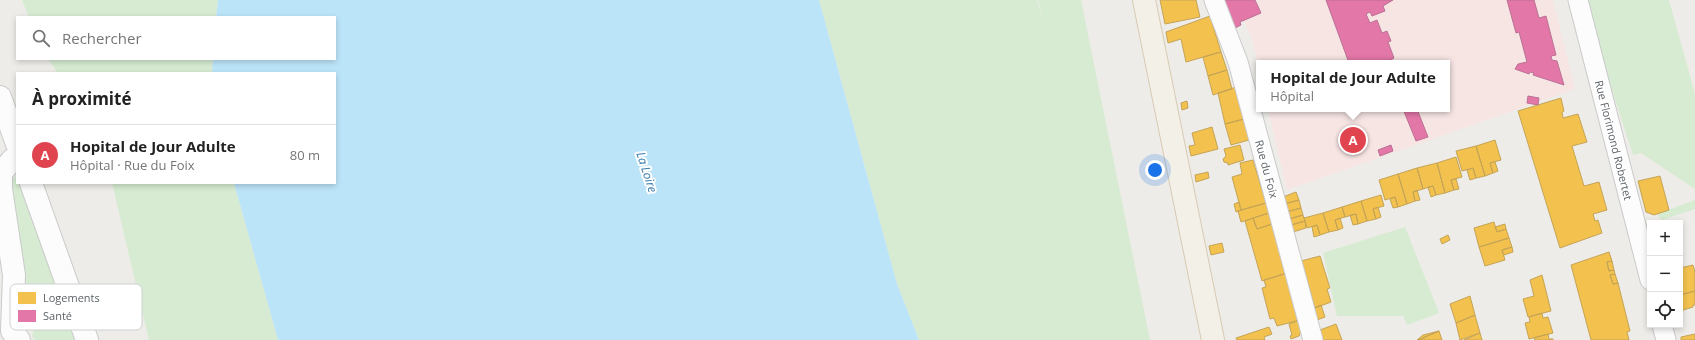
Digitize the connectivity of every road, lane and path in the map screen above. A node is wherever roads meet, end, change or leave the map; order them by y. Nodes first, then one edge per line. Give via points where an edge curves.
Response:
1 (1144, 0) edge
2 (1214, 0) edge
3 (1578, 0) edge
4 (0, 97) edge
5 (16, 141) edge
6 (16, 158) edge
7 (31, 184) edge
8 (1647, 268) edge
9 (13, 284) edge
10 (67, 284) edge
11 (1663, 328) edge
12 (83, 330) edge
13 (87, 340) edge
14 (1212, 340) edge
15 (1313, 340) edge
16 (1666, 340) edge

1 - 14 main road
2 - 15 street, Rue du Foix via 1238,62
3 - 8 street, Rue Florimond Robertet
4 - 5 main road
6 - 9 main road via 1,173
7 - 10 main road
11 - 16 street
12 - 13 main road

